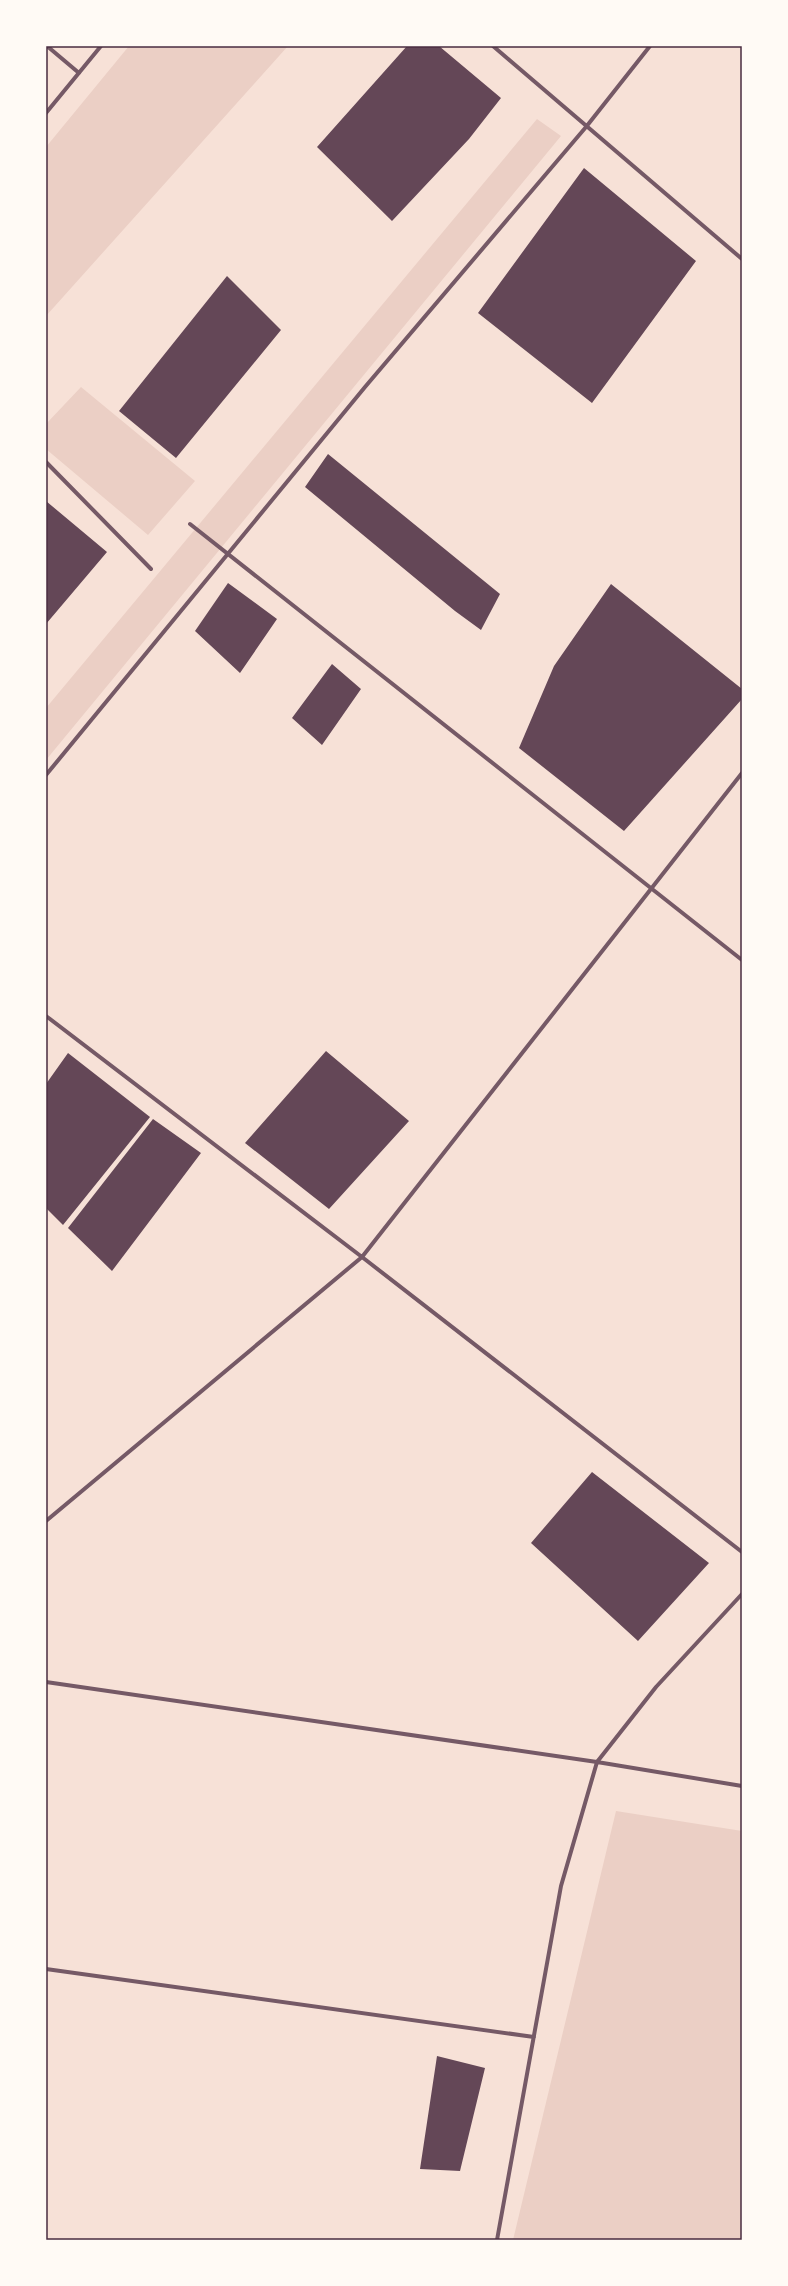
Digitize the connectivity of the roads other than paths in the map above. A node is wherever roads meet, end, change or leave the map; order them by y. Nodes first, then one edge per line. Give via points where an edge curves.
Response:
1 (47, 46) edge
2 (101, 46) edge
3 (493, 46) edge
4 (650, 46) edge
5 (79, 73) junction
6 (46, 114) edge
7 (586, 126) junction
8 (742, 259) edge
9 (46, 462) edge
10 (190, 524) dead end
11 (229, 554) junction
12 (152, 569) dead end
13 (742, 773) edge
14 (46, 775) edge
15 (652, 887) junction
16 (742, 960) edge
17 (46, 1016) edge
18 (362, 1257) junction
19 (46, 1521) edge
20 (742, 1552) edge
21 (742, 1594) edge
22 (46, 1682) edge
23 (597, 1762) junction
24 (742, 1786) edge
25 (46, 1969) edge
26 (534, 2037) junction
27 (497, 2240) edge

1 - 5 street
2 - 5 street
3 - 7 street
4 - 7 street
5 - 6 street
7 - 8 street
7 - 11 street via 365,387
9 - 12 street
10 - 11 street
11 - 14 street
11 - 15 street
13 - 15 street
15 - 16 street
15 - 18 street
17 - 18 street
18 - 19 street
18 - 20 street
21 - 23 street via 656,1687
22 - 23 street
23 - 24 street
23 - 26 street via 561,1886
25 - 26 street
26 - 27 street

